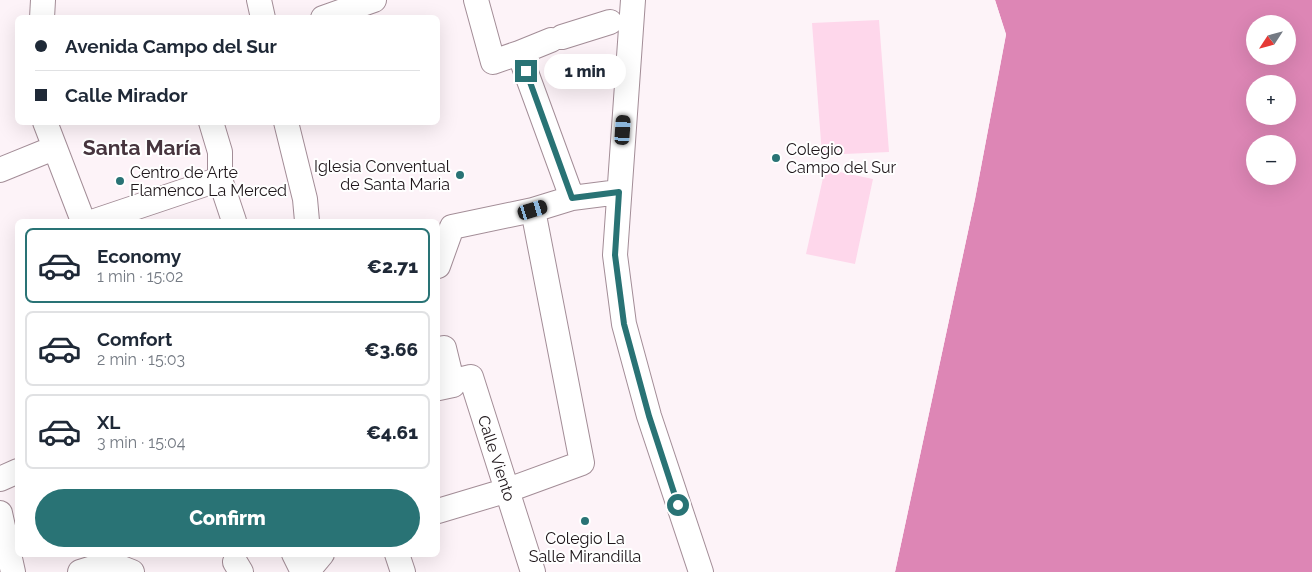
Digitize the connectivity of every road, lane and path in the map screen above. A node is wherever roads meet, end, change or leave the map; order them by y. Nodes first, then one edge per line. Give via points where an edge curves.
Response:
1 (43, 0) edge
2 (259, 0) edge
3 (374, 0) edge
4 (476, 0) edge
5 (633, 0) edge
6 (42, 15) edge
7 (262, 15) edge
8 (332, 15) edge
9 (610, 22) dead end
10 (519, 52) junction
11 (46, 125) edge
12 (212, 125) edge
13 (287, 125) edge
14 (54, 148) junction
15 (0, 170) edge
16 (220, 179) junction
17 (619, 192) junction
18 (572, 198) junction
19 (533, 210) junction
20 (83, 219) edge
21 (101, 219) edge
22 (233, 219) edge
23 (307, 219) edge
24 (440, 260) edge
25 (440, 349) edge
26 (442, 385) edge
27 (15, 472) edge
28 (0, 479) edge
29 (508, 490) junction
30 (440, 510) edge
31 (0, 513) edge
32 (296, 557) edge
33 (320, 557) edge
34 (398, 557) edge
35 (126, 566) edge
36 (693, 570) edge
37 (14, 572) edge
38 (80, 572) edge
39 (303, 572) edge
40 (307, 572) edge
41 (403, 572) edge
42 (533, 572) edge

1 - 6 street
2 - 7 street
3 - 8 street
4 - 10 street via 493,62
5 - 17 street
9 - 10 street
10 - 18 street
11 - 14 street
12 - 16 street via 220,152
13 - 23 street
14 - 15 street
14 - 20 street
16 - 21 street
16 - 22 street
17 - 18 street
17 - 36 street via 615,255 624,324
18 - 19 street
19 - 24 street via 452,227
19 - 29 street via 582,463
25 - 26 street via 444,348
26 - 29 street, Calle Viento via 471,377
27 - 28 street
29 - 30 street
29 - 42 street, Calle Viento
31 - 37 street
32 - 39 street
33 - 40 street
34 - 41 street
35 - 38 street

